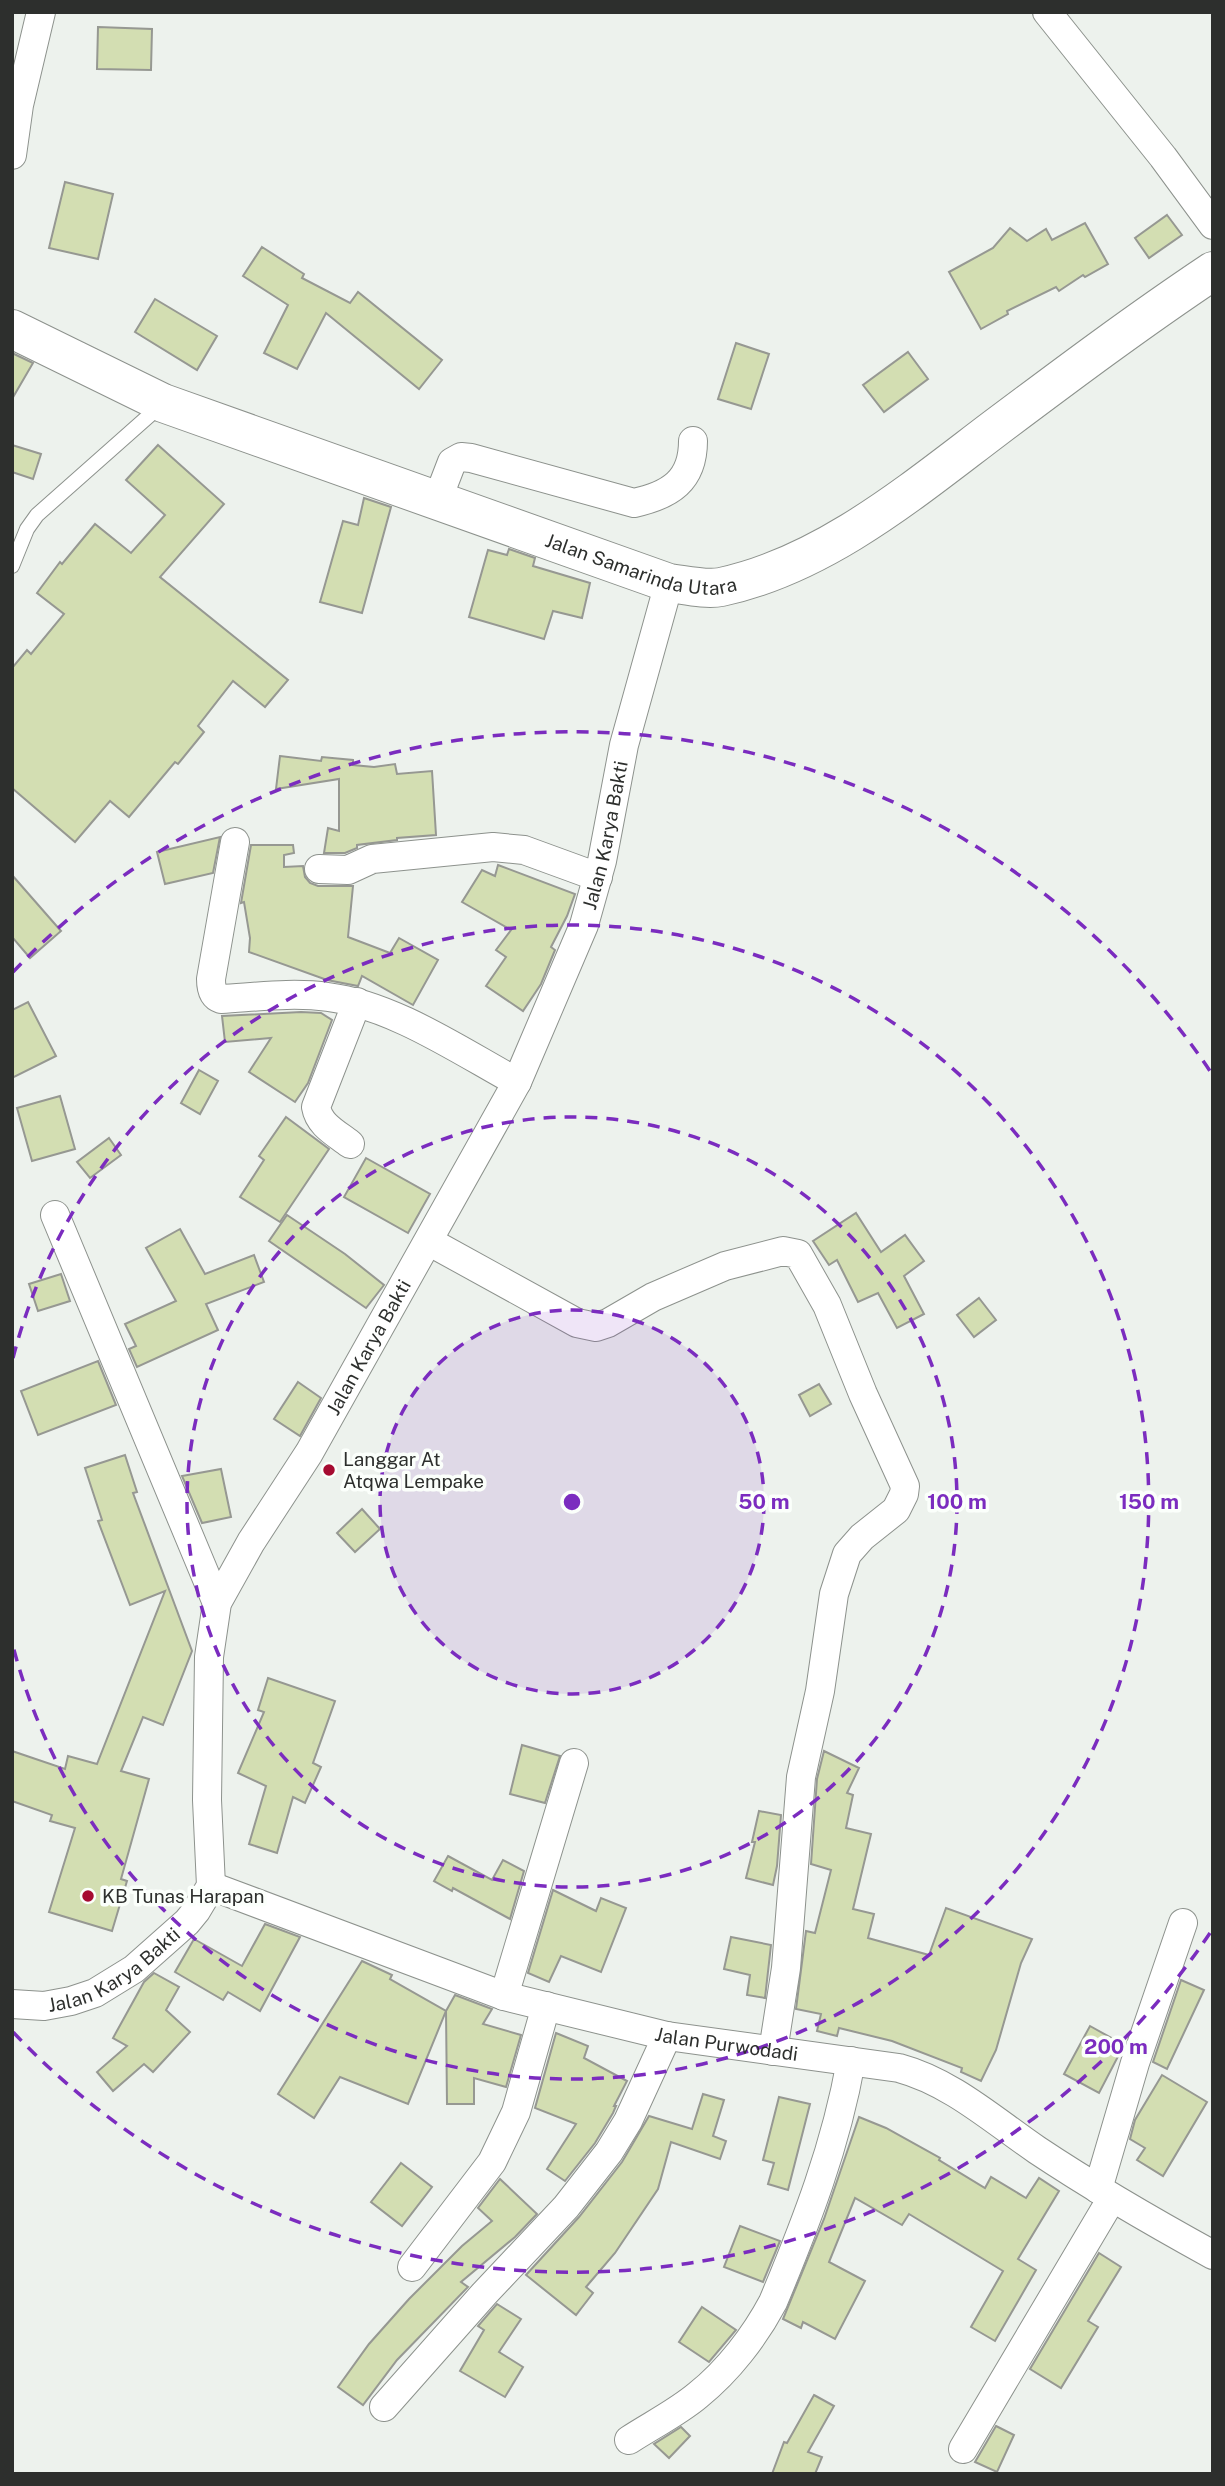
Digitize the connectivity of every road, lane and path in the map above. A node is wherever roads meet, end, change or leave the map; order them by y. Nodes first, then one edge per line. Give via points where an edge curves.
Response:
1 (41, 12) edge
2 (1047, 12) edge
3 (12, 155) edge
4 (1213, 225) edge
5 (1213, 271) edge
6 (12, 330) edge
7 (163, 402) junction
8 (693, 441) dead end
9 (438, 501) junction
10 (12, 566) edge
11 (669, 583) junction
12 (235, 842) dead end
13 (320, 869) dead end
14 (598, 877) junction
15 (356, 1002) junction
16 (517, 1082) junction
17 (350, 1144) dead end
18 (55, 1215) dead end
19 (429, 1242) junction
20 (217, 1603) junction
21 (574, 1763) dead end
22 (211, 1886) junction
23 (1183, 1923) dead end
24 (505, 1996) junction
25 (12, 2004) edge
26 (547, 2006) junction
27 (667, 2036) junction
28 (774, 2051) junction
29 (851, 2062) junction
30 (1105, 2194) junction
31 (1213, 2255) edge
32 (412, 2267) dead end
33 (384, 2407) dead end
34 (629, 2440) dead end
35 (963, 2449) dead end

1 - 3 street
2 - 4 street
5 - 11 highway, Jalan Samarinda Utara via 1139,320 875,519 755,578 718,588
6 - 7 highway, Jalan Samarinda Utara
7 - 9 highway, Jalan Samarinda Utara
7 - 10 lane via 37,515
8 - 9 street via 687,471 673,489 656,498 634,503 461,457 452,462
9 - 11 highway, Jalan Samarinda Utara
11 - 14 street, Jalan Karya Bakti via 624,745
12 - 15 street via 211,979 216,997 307,995
13 - 14 street via 348,870 372,859 493,847 524,850
14 - 16 street, Jalan Karya Bakti via 584,925
15 - 16 street via 388,1013
15 - 17 street via 316,1107 324,1125
16 - 19 street, Jalan Karya Bakti
18 - 20 street
19 - 20 street, Jalan Karya Bakti
19 - 28 street via 587,1326 608,1323 653,1297 725,1266 793,1252 801,1257 827,1305 900,1471 905,1486 901,1501 852,1547 834,1594 801,1777 786,1968
20 - 22 street, Jalan Karya Bakti via 209,1657
21 - 24 street
22 - 24 street, Jalan Purwodadi
22 - 25 street, Jalan Karya Bakti via 187,1922 134,1969 95,1993 44,2006
23 - 30 street via 1135,2063
24 - 26 street, Jalan Purwodadi
26 - 27 street, Jalan Purwodadi
26 - 32 street via 516,2112 492,2162
27 - 28 street, Jalan Purwodadi
27 - 33 street via 609,2152 566,2207
28 - 29 street, Jalan Purwodadi
29 - 30 street, Jalan Purwodadi via 899,2068 931,2080
29 - 34 street via 843,2108 818,2190 764,2319 711,2384
30 - 31 street, Jalan Purwodadi
30 - 35 street

